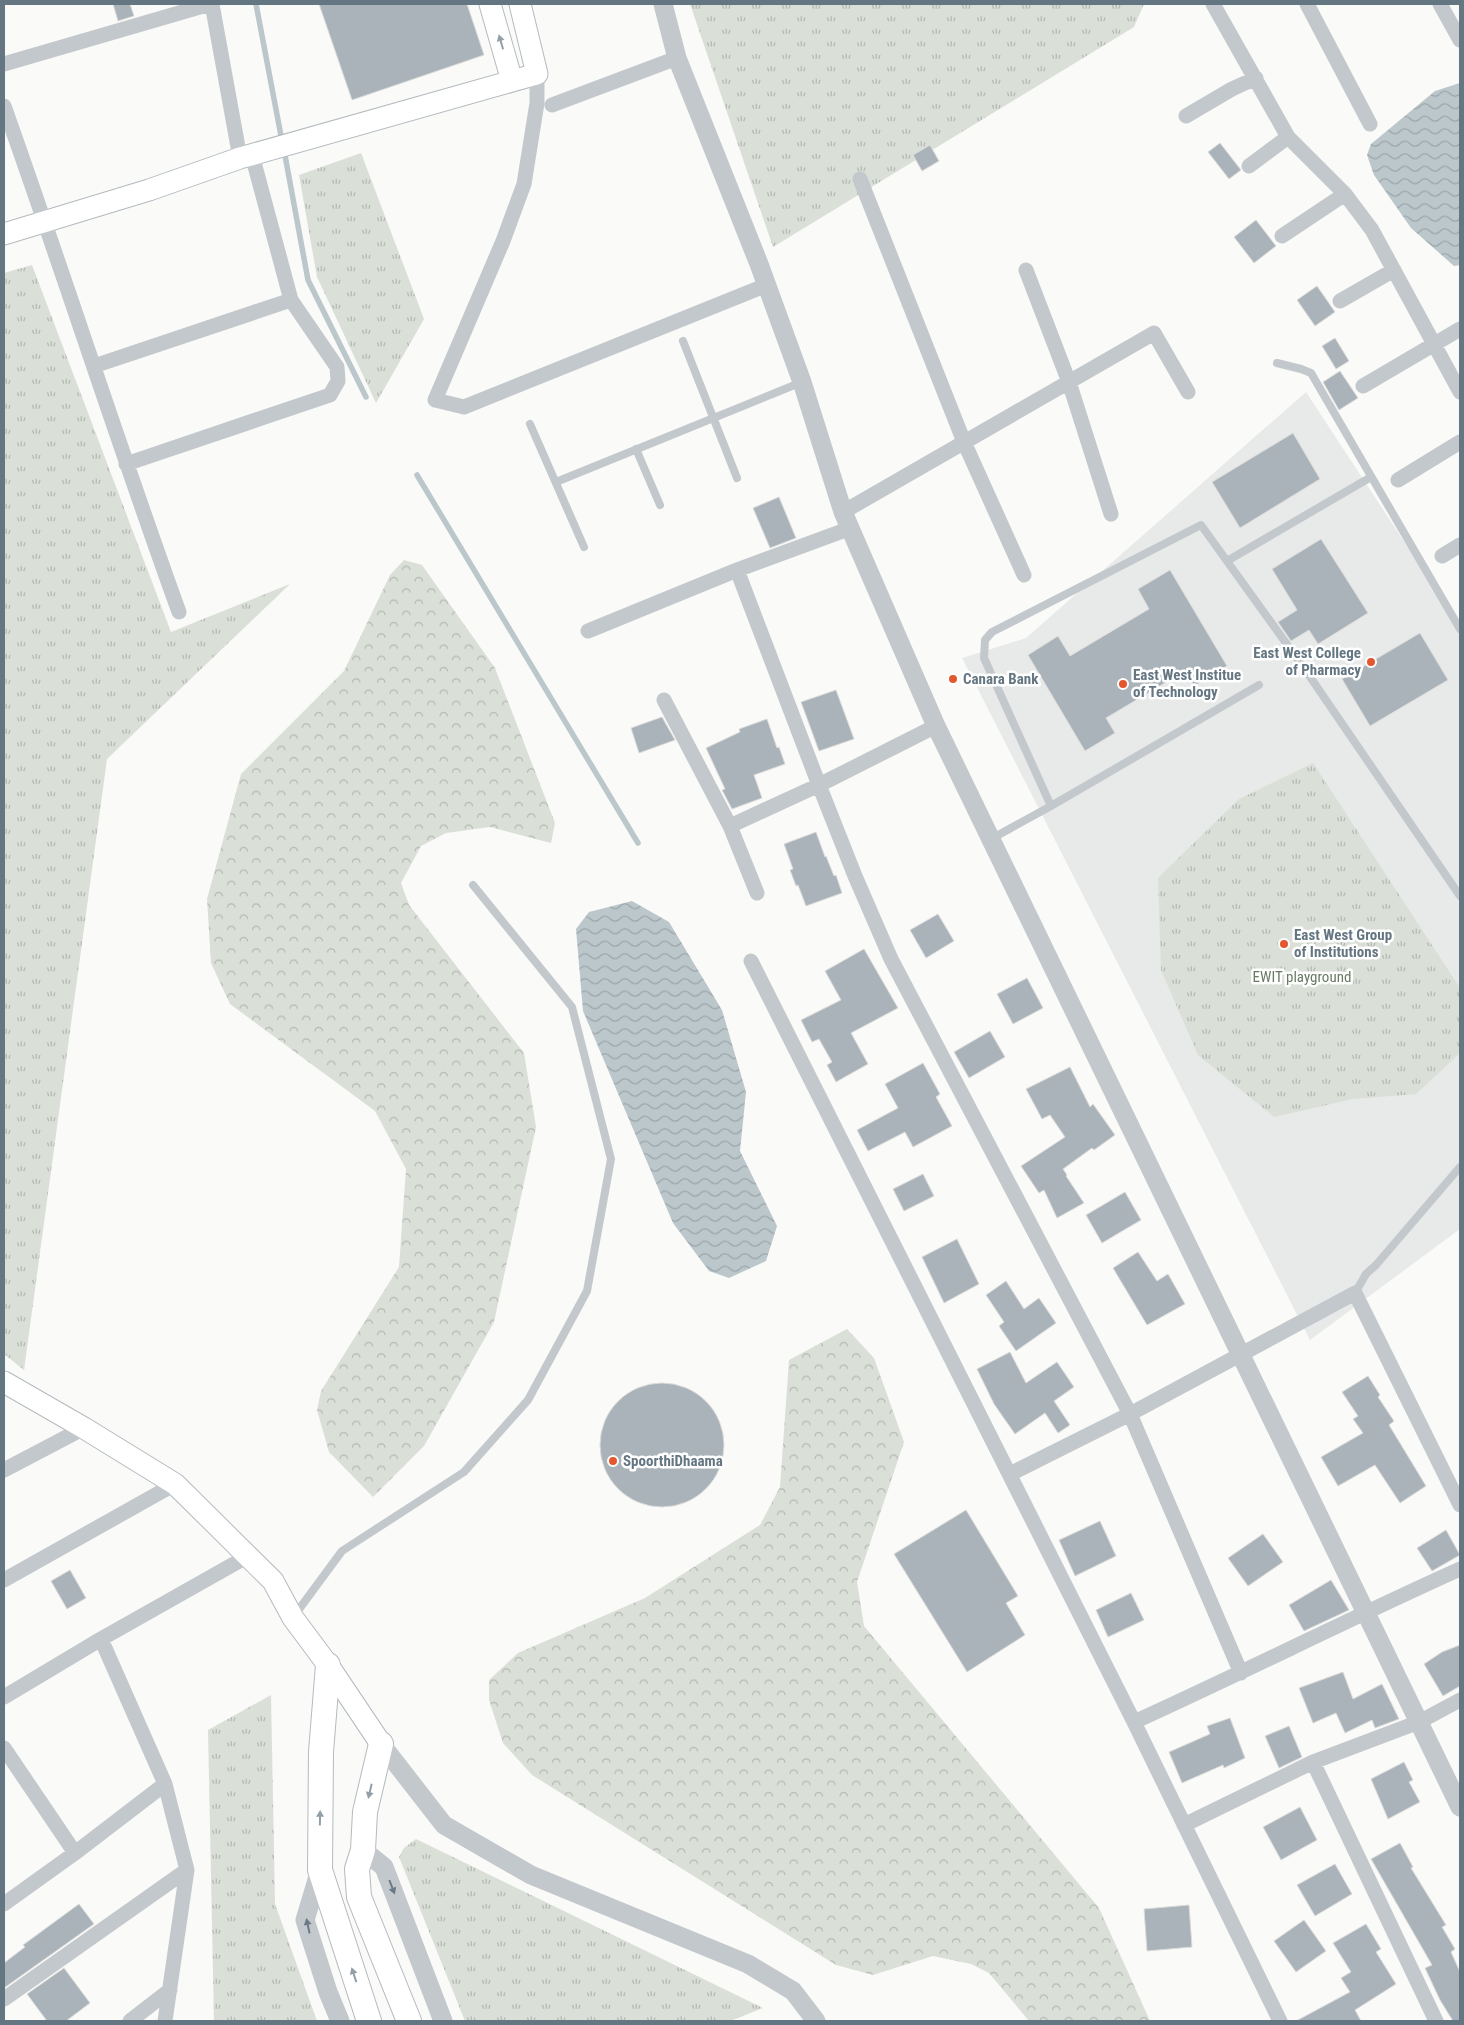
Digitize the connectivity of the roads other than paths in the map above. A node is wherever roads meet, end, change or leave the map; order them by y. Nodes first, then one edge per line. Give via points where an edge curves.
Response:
1 (211, 4) edge
2 (490, 4) edge
3 (520, 4) edge
4 (663, 4) edge
5 (1213, 4) edge
6 (1307, 4) edge
7 (1440, 4) edge
8 (1460, 40) edge
9 (678, 58) junction
10 (4, 64) edge
11 (537, 74) junction
12 (1256, 78) junction
13 (512, 81) junction
14 (552, 105) dead end
15 (4, 106) edge
16 (1186, 116) dead end
17 (1370, 124) dead end
18 (1288, 137) junction
19 (246, 156) junction
20 (1249, 166) dead end
21 (860, 179) dead end
22 (1345, 194) junction
23 (45, 222) junction
24 (4, 234) edge
25 (1282, 236) dead end
26 (1026, 270) dead end
27 (1394, 270) junction
28 (767, 285) junction
29 (291, 300) junction
30 (1340, 300) dead end
31 (1460, 329) edge
32 (683, 341) dead end
33 (1434, 344) junction
34 (1277, 363) dead end
35 (94, 366) junction
36 (802, 382) junction
37 (1069, 382) junction
38 (1363, 386) dead end
39 (1188, 392) dead end
40 (1460, 392) edge
41 (713, 418) junction
42 (530, 424) dead end
43 (964, 442) junction
44 (1460, 442) edge
45 (636, 449) junction
46 (126, 464) junction
47 (1371, 477) junction
48 (737, 478) dead end
49 (1398, 480) dead end
50 (556, 482) junction
51 (660, 505) dead end
52 (1111, 514) dead end
53 (847, 520) junction
54 (1460, 544) edge
55 (584, 547) dead end
56 (1442, 556) dead end
57 (1227, 562) junction
58 (737, 570) junction
59 (1024, 575) dead end
60 (180, 612) dead end
61 (1460, 629) edge
62 (588, 631) dead end
63 (1259, 685) dead end
64 (664, 700) dead end
65 (936, 726) junction
66 (819, 786) junction
67 (1051, 806) junction
68 (730, 826) junction
69 (991, 839) junction
70 (473, 884) dead end
71 (757, 892) dead end
72 (1460, 896) edge
73 (751, 961) dead end
74 (1460, 1167) edge
75 (1355, 1293) junction
76 (1241, 1355) junction
77 (4, 1382) edge
78 (1130, 1414) junction
79 (84, 1428) junction
80 (4, 1470) edge
81 (1010, 1474) junction
82 (175, 1484) junction
83 (1460, 1504) edge
84 (248, 1556) junction
85 (1460, 1569) edge
86 (4, 1580) edge
87 (1364, 1612) junction
88 (293, 1618) junction
89 (101, 1638) junction
90 (328, 1665) junction
91 (1241, 1673) junction
92 (4, 1697) edge
93 (1460, 1700) edge
94 (1134, 1722) junction
95 (1418, 1722) junction
96 (381, 1744) junction
97 (4, 1748) edge
98 (1313, 1762) junction
99 (165, 1784) junction
100 (1460, 1807) edge
101 (1184, 1825) junction
102 (363, 1850) junction
103 (74, 1853) junction
104 (187, 1870) junction
105 (320, 1870) junction
106 (4, 1903) edge
107 (170, 1990) junction
108 (4, 1999) edge
109 (130, 2021) edge
110 (165, 2021) edge
111 (340, 2021) edge
112 (369, 2021) edge
113 (409, 2021) edge
114 (443, 2021) edge
115 (816, 2021) edge
116 (1280, 2021) edge
117 (1436, 2021) edge

1 - 10 street
1 - 19 street
13 -> 2 main road
3 - 11 main road
4 - 9 street
5 - 12 street
6 - 17 street
7 - 8 street
9 - 14 street
9 - 28 street
11 - 13 main road
11 - 28 street via 537,103 524,184 435,400 464,407
12 - 16 street
12 - 18 street
13 - 19 main road
15 - 23 street
18 - 20 street
18 - 22 street
19 - 23 main road
19 - 29 street
21 - 43 street
22 - 25 street
22 - 27 street via 1372,230
23 - 24 main road
23 - 35 street
26 - 37 street
27 - 30 street
27 - 33 street
28 - 36 street
29 - 35 street
29 - 46 street via 337,367 338,382 330,395
31 - 33 street
32 - 41 lane
33 - 38 street
33 - 40 street
34 - 47 lane via 1311,373
35 - 46 street
36 - 41 lane
36 - 53 street
37 - 39 street via 1154,333
37 - 43 street
37 - 52 street
41 - 45 lane
41 - 48 lane
42 - 50 lane
43 - 53 street
43 - 59 street
44 - 49 street
45 - 50 lane
45 - 51 lane
46 - 60 street
47 - 57 lane
47 - 61 lane
50 - 55 lane
53 - 58 street
53 - 65 street
54 - 56 street
57 - 67 lane via 1201,525 992,632 985,640 984,658
57 - 72 lane via 1304,668
58 - 62 street
58 - 66 street
63 - 67 lane
64 - 68 street
65 - 66 street
65 - 69 street
66 - 68 street
66 - 78 street via 891,960
67 - 69 lane
68 - 71 street
69 - 76 street
70 - 88 lane via 572,1007 611,1158 587,1292 528,1400 464,1472 342,1551
73 - 81 street
74 - 75 lane via 1366,1274
75 - 76 street
75 - 83 street
76 - 78 street
76 - 87 street
77 - 79 main road
78 - 81 street
78 - 91 street
79 - 80 street
79 - 82 main road
81 - 94 street
82 - 84 main road
82 - 86 street
84 - 88 main road via 273,1581
84 - 89 street
85 - 87 street
87 - 91 street
87 - 95 street
88 - 90 main road
89 - 92 street
89 - 99 street
90 - 96 main road
105 -> 90 main road via 321,1752
91 - 94 street
93 - 95 street
94 - 101 street
95 - 98 street
95 - 100 street
96 -> 102 main road via 365,1812
96 - 115 street via 444,1825 532,1875 748,1964 794,1991
97 - 103 street
98 - 101 street
98 - 117 street
99 - 103 street
99 - 104 street
101 - 116 street
102 - 113 main road via 357,1869 359,1897
102 -> 114 street via 384,1867
103 - 106 street
104 - 107 street
104 - 108 street
111 -> 105 street via 305,1920
112 -> 105 main road
107 - 109 street
107 - 110 street

